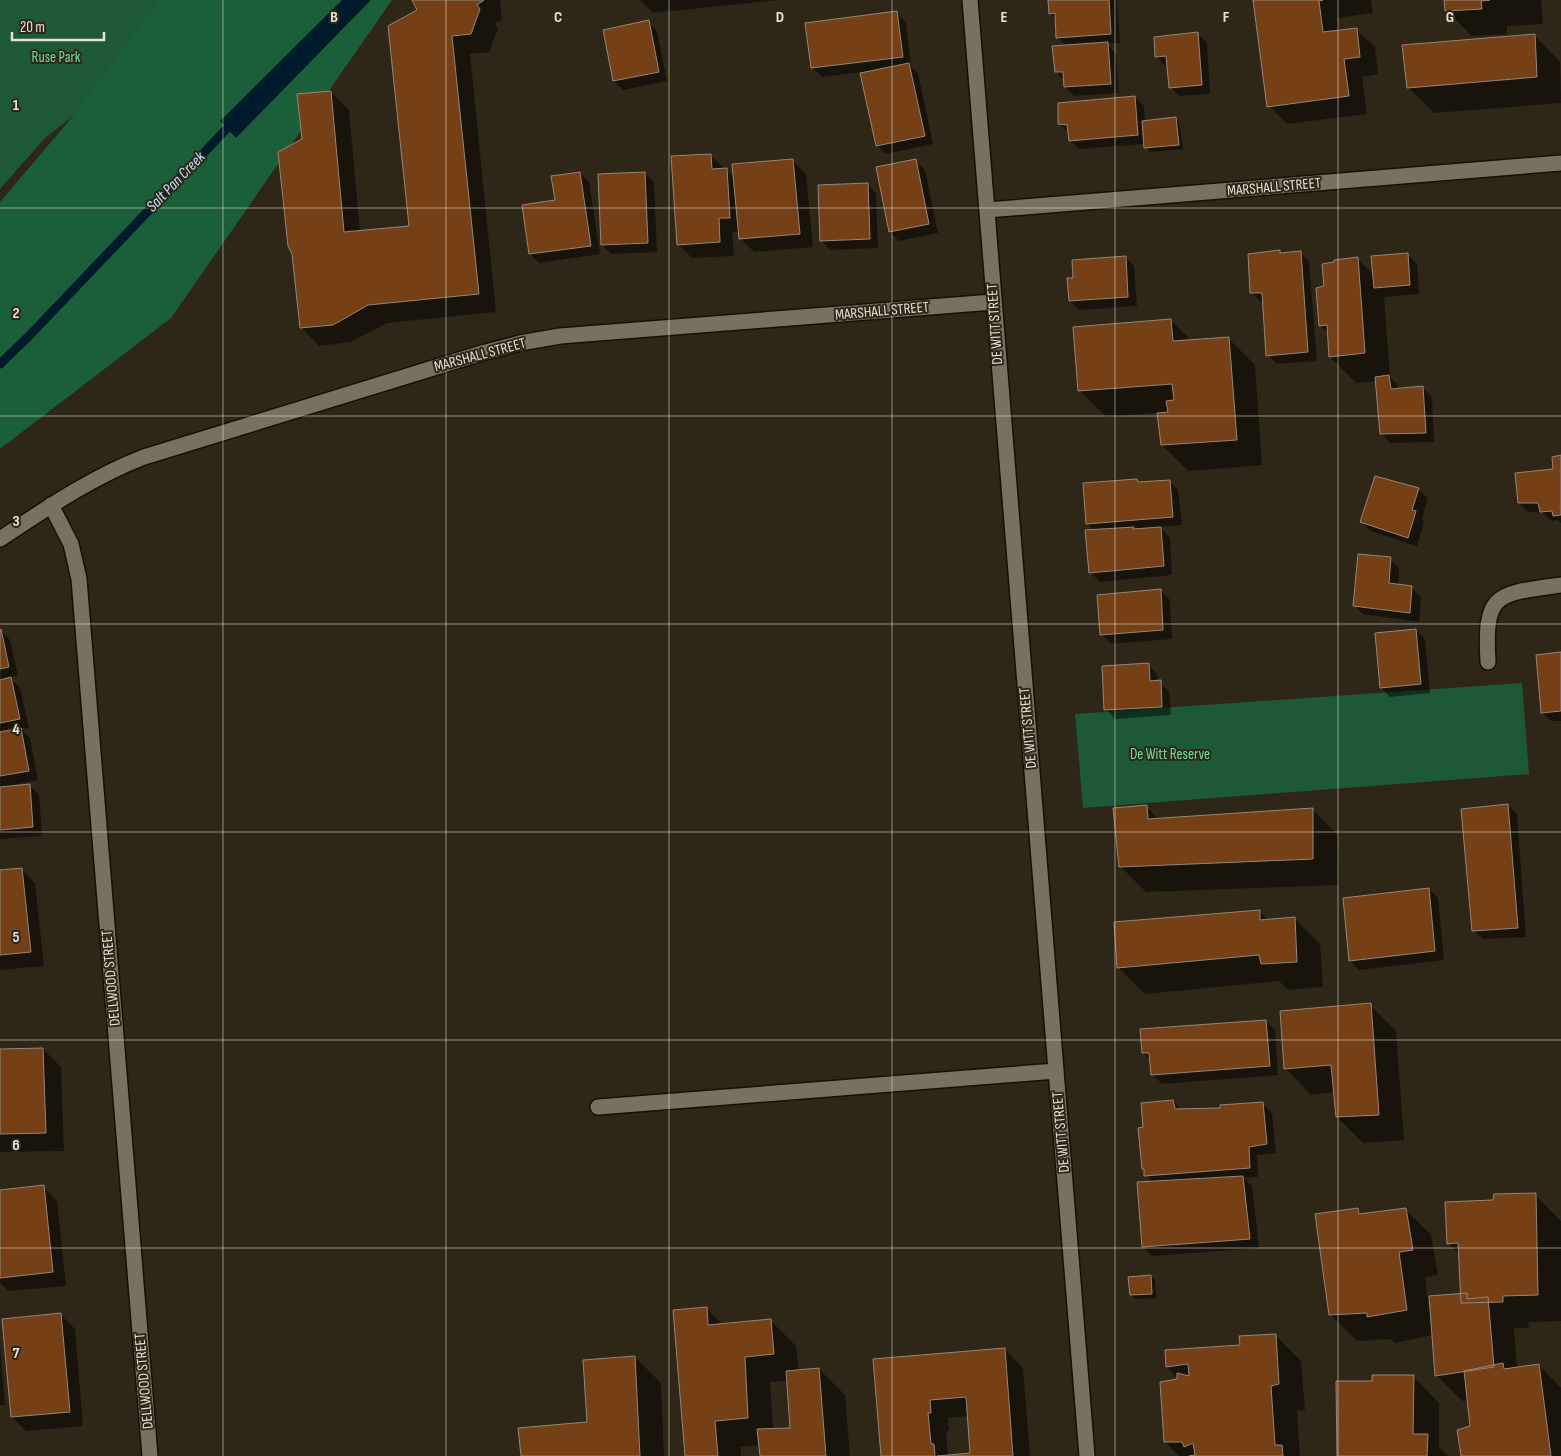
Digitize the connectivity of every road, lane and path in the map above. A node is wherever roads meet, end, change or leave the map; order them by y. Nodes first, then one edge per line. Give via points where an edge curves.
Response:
1 (970, 0) edge
2 (1561, 163) edge
3 (987, 210) junction
4 (994, 302) junction
5 (51, 505) junction
6 (0, 539) edge
7 (1561, 585) edge
8 (1488, 662) dead end
9 (1056, 1071) junction
10 (598, 1107) dead end
11 (150, 1456) edge
12 (1087, 1456) edge

1 - 3 street, DE WITT STREET
2 - 3 street, MARSHALL STREET
3 - 4 street, DE WITT STREET
4 - 5 street, MARSHALL STREET via 570,336 520,343 144,457 112,470
4 - 9 street, DE WITT STREET
5 - 6 street, MARSHALL STREET
5 - 11 street, DELLWOOD STREET via 71,544 80,579
7 - 8 street via 1513,593 1494,606 1486,629
9 - 10 street
9 - 12 street, DE WITT STREET

